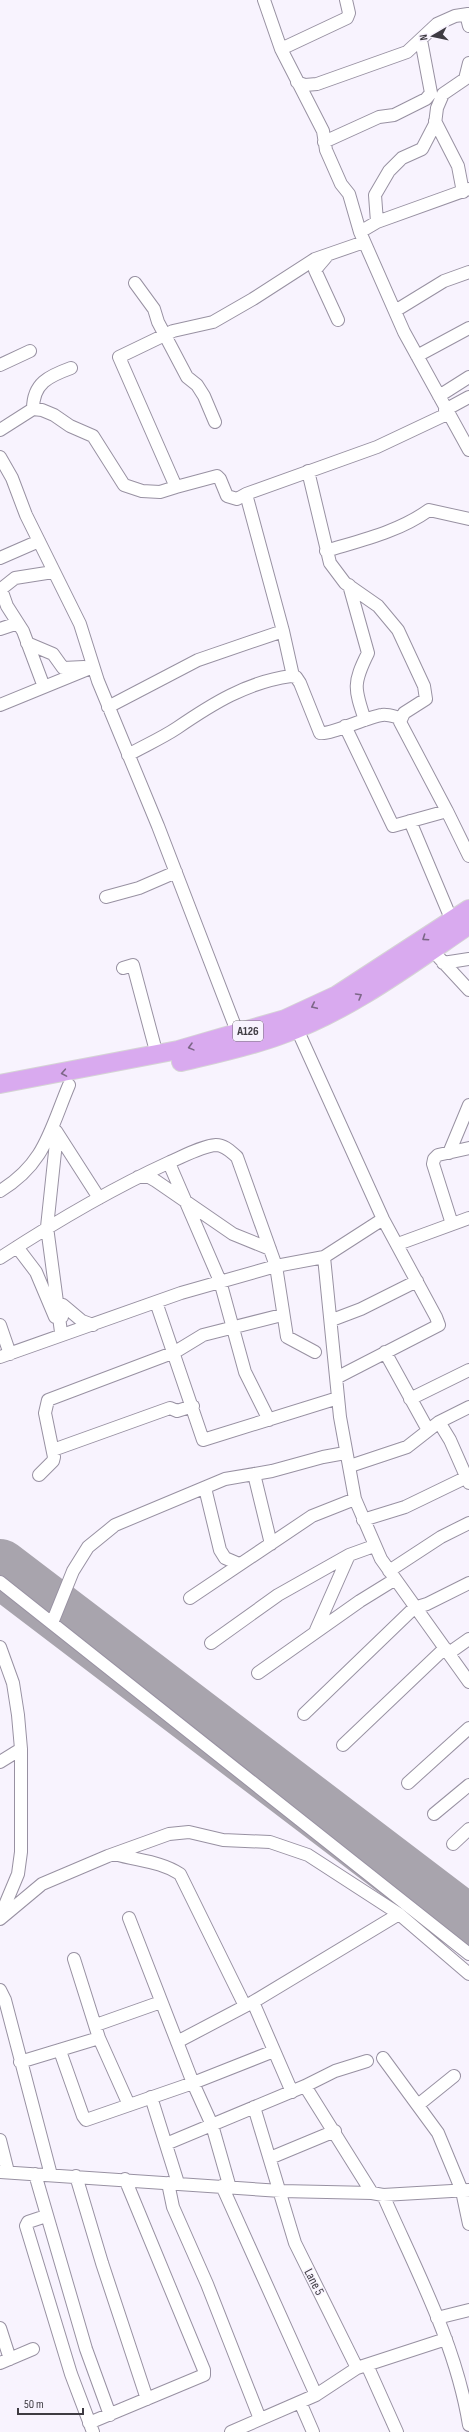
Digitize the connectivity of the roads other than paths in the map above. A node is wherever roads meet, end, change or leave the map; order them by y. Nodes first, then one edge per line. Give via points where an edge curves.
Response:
1 (264, 0) edge
2 (346, 0) edge
3 (469, 18) edge
4 (421, 40) junction
5 (281, 49) junction
6 (469, 62) edge
7 (297, 82) junction
8 (435, 121) junction
9 (324, 142) junction
10 (466, 190) edge
11 (377, 222) junction
12 (362, 237) junction
13 (328, 254) junction
14 (469, 272) edge
15 (135, 283) dead end
16 (395, 311) junction
17 (338, 320) dead end
18 (469, 328) edge
19 (166, 335) junction
20 (30, 351) dead end
21 (417, 356) junction
22 (0, 365) edge
23 (71, 368) dead end
24 (469, 377) edge
25 (439, 396) junction
26 (469, 397) edge
27 (33, 409) junction
28 (446, 412) junction
29 (215, 422) dead end
30 (0, 430) edge
31 (469, 450) edge
32 (0, 457) edge
33 (308, 471) junction
34 (176, 487) junction
35 (246, 494) junction
36 (469, 518) edge
37 (38, 541) junction
38 (326, 551) junction
39 (0, 558) edge
40 (52, 572) junction
41 (348, 585) junction
42 (0, 588) edge
43 (18, 623) junction
44 (0, 629) edge
45 (283, 631) junction
46 (27, 643) junction
47 (94, 667) junction
48 (294, 676) junction
49 (44, 687) junction
50 (0, 705) edge
51 (108, 706) junction
52 (400, 718) junction
53 (364, 720) junction
54 (345, 726) junction
55 (128, 754) junction
56 (447, 811) junction
57 (410, 821) junction
58 (469, 856) edge
59 (176, 872) junction
60 (106, 898) dead end
61 (469, 909) edge
62 (452, 921) junction
63 (469, 925) edge
64 (438, 956) junction
65 (469, 959) edge
66 (123, 968) dead end
67 (469, 990) edge
68 (297, 1029) junction
69 (238, 1034) junction
70 (157, 1055) junction
71 (0, 1084) edge
72 (69, 1084) junction
73 (0, 1097) edge
74 (469, 1105) edge
75 (55, 1129) junction
76 (469, 1148) edge
77 (449, 1153) junction
78 (169, 1163) junction
79 (136, 1177) junction
80 (0, 1191) edge
81 (99, 1198) junction
82 (186, 1203) junction
83 (383, 1218) junction
84 (469, 1218) edge
85 (452, 1224) junction
86 (47, 1227) junction
87 (398, 1244) junction
88 (16, 1247) junction
89 (270, 1249) junction
90 (324, 1257) junction
91 (0, 1258) edge
92 (276, 1266) junction
93 (220, 1281) junction
94 (418, 1281) junction
95 (156, 1302) junction
96 (282, 1315) junction
97 (332, 1320) junction
98 (0, 1325) edge
99 (93, 1325) junction
100 (234, 1327) junction
101 (62, 1334) junction
102 (175, 1352) junction
103 (314, 1352) dead end
104 (385, 1352) junction
105 (5, 1356) edge
106 (469, 1370) edge
107 (338, 1377) junction
108 (338, 1398) junction
109 (410, 1399) junction
110 (193, 1406) junction
111 (469, 1407) edge
112 (269, 1420) junction
113 (439, 1422) junction
114 (428, 1430) junction
115 (53, 1450) junction
116 (346, 1453) junction
117 (350, 1466) junction
118 (254, 1474) junction
119 (38, 1475) dead end
120 (467, 1481) edge
121 (205, 1488) junction
122 (355, 1499) junction
123 (363, 1520) junction
124 (469, 1523) edge
125 (271, 1544) junction
126 (374, 1546) junction
127 (350, 1555) junction
128 (239, 1564) junction
129 (391, 1575) junction
130 (0, 1582) edge
131 (469, 1583) edge
132 (190, 1598) dead end
133 (414, 1608) junction
134 (52, 1623) junction
135 (316, 1632) junction
136 (469, 1639) edge
137 (211, 1642) dead end
138 (0, 1647) edge
139 (447, 1651) junction
140 (258, 1673) dead end
141 (469, 1682) edge
142 (304, 1714) dead end
143 (469, 1728) edge
144 (344, 1745) dead end
145 (21, 1749) junction
146 (0, 1762) edge
147 (408, 1783) dead end
148 (469, 1785) edge
149 (434, 1814) dead end
150 (469, 1829) edge
151 (453, 1844) dead end
152 (115, 1854) junction
153 (399, 1914) junction
154 (0, 1918) edge
155 (129, 1918) dead end
156 (469, 1954) edge
157 (74, 1959) dead end
158 (469, 1974) edge
159 (0, 1990) edge
160 (161, 2002) junction
161 (249, 2004) junction
162 (96, 2025) junction
163 (99, 2038) junction
164 (177, 2042) junction
165 (60, 2051) junction
166 (274, 2051) junction
167 (383, 2058) dead end
168 (367, 2061) dead end
169 (20, 2062) junction
170 (454, 2076) dead end
171 (193, 2083) junction
172 (305, 2086) junction
173 (292, 2092) junction
174 (151, 2097) junction
175 (129, 2105) junction
176 (418, 2105) junction
177 (254, 2107) junction
178 (212, 2125) junction
179 (335, 2131) junction
180 (0, 2140) edge
181 (166, 2144) junction
182 (270, 2158) junction
183 (4, 2172) edge
184 (35, 2174) junction
185 (51, 2175) junction
186 (76, 2176) junction
187 (125, 2179) junction
188 (173, 2183) junction
189 (226, 2187) junction
190 (281, 2191) junction
191 (466, 2191) edge
192 (377, 2194) junction
193 (46, 2216) junction
194 (469, 2224) edge
195 (469, 2310) edge
196 (437, 2318) junction
197 (0, 2328) edge
198 (446, 2338) junction
199 (33, 2349) dead end
200 (5, 2361) edge
201 (362, 2366) junction
202 (316, 2395) junction
203 (147, 2399) junction
204 (300, 2402) junction
205 (110, 2415) junction
206 (260, 2419) junction
207 (469, 2422) edge
208 (91, 2427) edge
209 (232, 2432) edge
210 (314, 2432) edge
211 (398, 2432) edge

1 - 5 street
2 - 5 street via 349,13 347,18
3 - 4 street via 455,16 437,24
4 - 7 street via 407,52 317,84 305,85
4 - 9 street via 431,93 426,99 394,115 379,116
5 - 7 street
6 - 8 street via 465,79 443,94
7 - 9 street via 323,131
8 - 10 street via 458,166
8 - 11 street via 422,149 402,158 389,171 375,195
9 - 12 street via 341,184 349,194
10 - 11 street
11 - 12 street
12 - 13 street
12 - 16 street
13 - 17 street via 315,270
13 - 19 street via 213,322
14 - 16 street via 444,281
15 - 19 street via 154,309
16 - 21 street
18 - 21 street
19 - 29 street via 187,377 197,385 204,396
19 - 34 street via 119,357
20 - 22 street
21 - 25 street
23 - 27 street via 43,381 33,396
24 - 25 street
25 - 28 street
26 - 28 street
27 - 30 street
27 - 34 street via 54,415 70,426 93,436 124,485 142,491 160,492
28 - 31 street
28 - 33 street via 377,447
32 - 37 street via 12,478
33 - 35 street
33 - 38 street
34 - 35 street via 217,476 227,496 238,499
35 - 45 street
36 - 38 street via 429,510 412,522 380,535
37 - 39 street
37 - 40 street
38 - 41 street via 333,568
40 - 42 street via 16,578
40 - 47 street via 80,624
41 - 52 street via 378,606 398,630 424,686 426,699
41 - 53 street via 368,653 357,675 356,694
42 - 43 street via 7,606
43 - 44 street
43 - 46 street
45 - 48 street
45 - 51 street via 198,660
46 - 47 street via 53,654 63,668
46 - 49 street
47 - 49 street
47 - 51 street
48 - 54 street via 300,683 320,733 325,734
48 - 55 street via 264,682 212,703 176,728
49 - 50 street
51 - 55 street
52 - 53 street via 383,715
52 - 56 street
53 - 54 street
54 - 57 street via 393,826
55 - 59 street
56 - 57 street
56 - 58 street
57 - 62 street
59 - 60 street via 139,888
59 - 69 street
61 - 62 highway, A126
62 -> 69 highway, A126 via 337,995 285,1019
63 - 64 highway, A126
64 - 65 street
64 - 67 street
68 -> 64 highway, A126
66 - 70 street via 133,965
68 - 72 highway, A126 via 219,1053
68 - 83 street
69 -> 70 highway, A126
70 -> 71 highway, A126
72 - 73 highway, A126
72 - 75 street
74 - 77 street
75 - 80 street via 36,1161 19,1178
75 - 81 street
75 - 86 street
76 - 77 street
77 - 85 street via 438,1155 433,1164
78 - 79 street
78 - 82 street
78 - 89 street via 216,1145 232,1152
79 - 81 street
79 - 82 street via 149,1178
81 - 86 street
82 - 89 street via 233,1234
82 - 93 street
83 - 87 street
83 - 90 street
84 - 85 street
85 - 87 street
86 - 88 street
86 - 101 street
87 - 94 street
88 - 91 street
88 - 101 street via 36,1272
89 - 92 street
90 - 92 street
90 - 97 street
92 - 93 street
92 - 96 street
93 - 95 street
93 - 100 street
94 - 97 street
94 - 104 street via 439,1325
95 - 99 street
95 - 102 street
96 - 100 street
96 - 103 street via 287,1337
97 - 107 street
98 - 105 street
99 - 101 street
99 - 101 street via 82,1321 63,1305
100 - 102 street via 203,1335
100 - 112 street via 245,1372
101 - 105 street
102 - 110 street
102 - 115 street via 48,1400 45,1412
104 - 107 street
104 - 109 street
106 - 109 street
107 - 108 street
108 - 112 street
108 - 116 street
109 - 114 street
110 - 112 street via 203,1440
110 - 115 street via 178,1411 170,1408
111 - 113 street
113 - 114 street
113 - 120 street via 450,1440
114 - 117 street via 407,1447
115 - 119 street via 53,1461
116 - 117 street
116 - 118 street
117 - 122 street
118 - 121 street via 225,1479
118 - 125 street
120 - 123 street via 405,1507
121 - 128 street via 220,1550 225,1558
121 - 134 street via 115,1525 95,1540 73,1571
122 - 123 street
122 - 125 street via 312,1516
123 - 126 street
124 - 129 street via 441,1537
125 - 128 street
126 - 127 street
126 - 129 street
127 - 135 street
127 - 137 street via 278,1595
128 - 132 street
129 - 133 street
129 - 135 street
130 - 134 street
131 - 133 street
133 - 139 street
133 - 142 street
134 - 156 street
135 - 140 street
136 - 139 street
138 - 145 street via 13,1684
139 - 141 street
139 - 144 street
143 - 147 street
145 - 146 street
145 - 154 street via 21,1852 18,1874
148 - 149 street
150 - 151 street
152 - 153 street via 179,1832 223,1840 270,1842 308,1855
152 - 154 street via 42,1884
152 - 161 street via 165,1864 180,1874
153 - 158 street
153 - 161 street
155 - 160 street
157 - 162 street
159 - 169 street via 5,2000
160 - 162 street
160 - 164 street
161 - 164 street
161 - 166 street
162 - 163 street
163 - 165 street
163 - 175 street
164 - 171 street
165 - 169 street
165 - 175 street via 86,2120
166 - 171 street
166 - 173 street
167 - 176 street
168 - 172 street via 335,2071
169 - 185 street
170 - 176 street
171 - 174 street
171 - 178 street
172 - 173 street
172 - 179 street
173 - 177 street
174 - 175 street
174 - 181 street
176 - 191 street via 438,2133
177 - 178 street
177 - 182 street, Lane 5
178 - 181 street
178 - 189 street
179 - 182 street
179 - 192 street
180 - 183 street
181 - 188 street
182 - 190 street, Lane 5
183 - 184 street
184 - 185 street
184 - 193 street
185 - 186 street
186 - 187 street
186 - 203 street
187 - 188 street
187 - 203 street via 204,2370 204,2375
188 - 189 street
188 - 206 street via 173,2207 207,2284
189 - 190 street
189 - 202 street
190 - 192 street
190 - 201 street, Lane 5 via 295,2242
191 - 192 street
191 - 194 street
192 - 196 street
193 - 205 street via 86,2349
193 - 208 street via 28,2222 26,2226 71,2374
195 - 196 street
196 - 198 street
197 - 200 street
198 - 201 street
198 - 207 street
199 - 200 street
201 - 202 street
201 - 211 street, Lane 5
202 - 204 street
203 - 205 street
204 - 206 street
204 - 210 street
205 - 208 street
206 - 209 street

